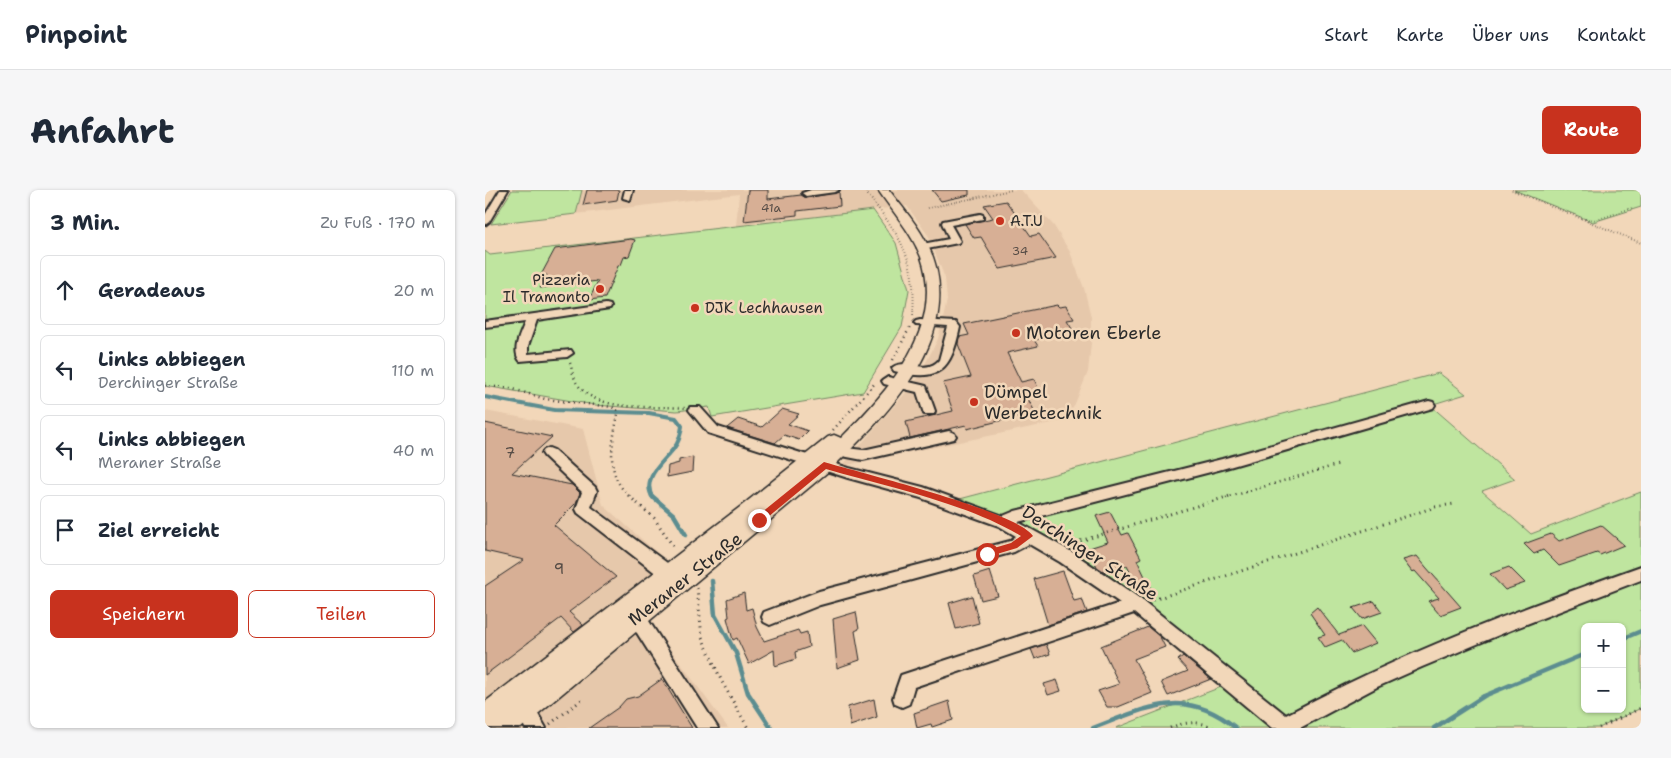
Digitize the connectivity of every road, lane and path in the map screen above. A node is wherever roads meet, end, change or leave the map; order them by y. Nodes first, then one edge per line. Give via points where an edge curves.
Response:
1 (504, 190) edge
2 (835, 190) edge
3 (874, 190) edge
4 (883, 190) edge
5 (1011, 190) edge
6 (1512, 190) edge
7 (806, 193) dead end
8 (928, 208) dead end
9 (1632, 208) dead end
10 (980, 217) dead end
11 (1579, 218) junction
12 (485, 222) edge
13 (1641, 244) edge
14 (922, 247) junction
15 (606, 307) dead end
16 (532, 318) junction
17 (925, 323) junction
18 (485, 324) edge
19 (564, 357) joint
20 (899, 375) junction
21 (485, 386) edge
22 (1429, 405) dead end
23 (695, 410) joint
24 (929, 411) dead end
25 (949, 436) dead end
26 (549, 453) dead end
27 (826, 456) junction
28 (1340, 464) dead end
29 (1453, 504) dead end
30 (1004, 522) junction
31 (1029, 536) junction
32 (677, 551) dead end
33 (1058, 552) junction
34 (668, 573) junction
35 (1641, 573) edge
36 (697, 585) dead end
37 (1136, 605) junction
38 (770, 616) dead end
39 (634, 619) junction
40 (531, 680) junction
41 (584, 698) dead end
42 (902, 698) dead end
43 (1641, 708) edge
44 (485, 717) edge
45 (537, 720) edge
46 (1286, 727) edge
47 (502, 728) edge
48 (708, 728) edge
49 (748, 728) edge
50 (1170, 728) edge
51 (1213, 728) edge
52 (1599, 728) edge

1 - 12 street
2 - 7 street
3 - 17 main road, Meraner Straße via 896,219 919,262
4 - 14 main road, Meraner Straße
5 - 8 path
6 - 11 path
9 - 11 path via 1597,220
10 - 14 street via 946,223 955,241
11 - 13 path
14 - 17 main road, Meraner Straße via 933,293
15 - 16 street
16 - 18 street
16 - 19 street via 522,346 522,356
17 - 20 main road, Meraner Straße via 924,341
17 - 20 street via 948,323 953,327 944,363 936,369
19 - 23 path via 570,362 572,376 586,395 627,406 674,406
20 - 24 street via 922,388
20 - 27 main road, Meraner Straße via 858,432
21 - 32 path via 510,388 545,399 612,407 618,412 612,447 614,477 623,491 655,518
22 - 30 street
23 - 27 street via 713,430
25 - 27 street via 863,455
26 - 34 street via 590,491 583,509
27 - 30 street, Derchinger Straße
27 - 34 main road, Meraner Straße
27 - 39 main road, Meraner Straße
28 - 33 path via 1071,544
29 - 37 path
30 - 31 street, Derchinger Straße
31 - 33 street, Derchinger Straße
31 - 38 street via 1014,546 819,598
33 - 37 street, Derchinger Straße
34 - 40 main road, Meraner Straße
35 - 46 street via 1413,663
36 - 49 path via 702,637
37 - 42 street via 907,681
37 - 46 street, Derchinger Straße
39 - 45 main road, Meraner Straße
39 - 48 street via 643,627 662,665
40 - 44 main road, Meraner Straße
40 - 45 main road
41 - 45 path
43 - 52 path
45 - 47 main road, Meraner Straße
50 - 51 path via 1197,722

